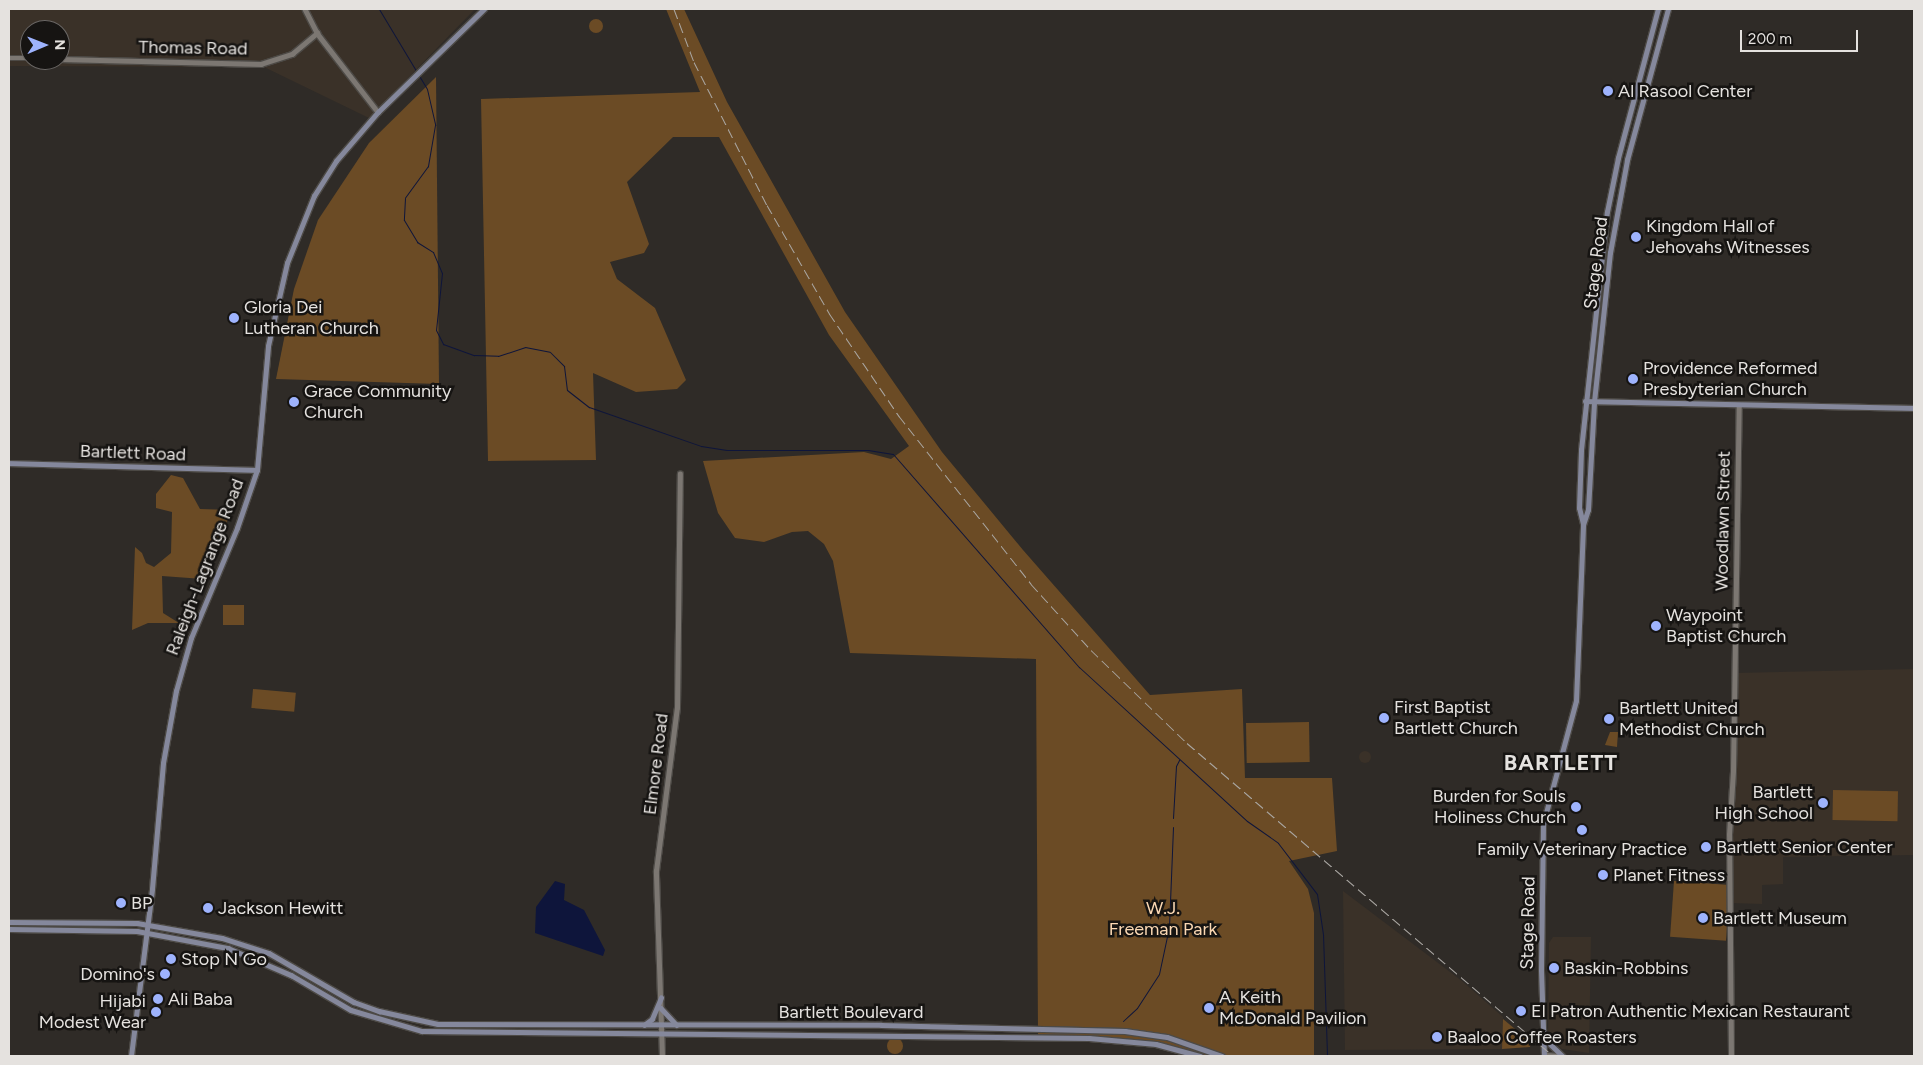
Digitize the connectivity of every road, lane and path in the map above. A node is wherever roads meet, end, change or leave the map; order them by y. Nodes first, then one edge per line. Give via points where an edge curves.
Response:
1 (304, 9) edge
2 (484, 9) edge
3 (1658, 9) edge
4 (1668, 9) edge
5 (317, 33) junction
6 (70, 59) edge
7 (378, 112) junction
8 (1585, 401) junction
9 (1594, 402) junction
10 (1739, 406) junction
11 (1914, 408) edge
12 (9, 463) edge
13 (257, 470) junction
14 (680, 474) dead end
15 (1583, 525) junction
16 (9, 922) edge
17 (148, 925) junction
18 (9, 929) edge
19 (183, 931) junction
20 (147, 933) junction
21 (212, 936) junction
22 (182, 938) junction
23 (210, 944) junction
24 (661, 998) junction
25 (661, 1008) junction
26 (445, 1024) junction
27 (568, 1025) junction
28 (661, 1025) junction
29 (643, 1026) junction
30 (678, 1026) junction
31 (445, 1033) junction
32 (568, 1034) junction
33 (661, 1035) junction
34 (1542, 1035) junction
35 (131, 1056) edge
36 (662, 1056) edge
37 (1200, 1056) edge
38 (1222, 1056) edge
39 (1544, 1056) edge
40 (1557, 1056) edge
41 (1564, 1056) edge
42 (1731, 1056) edge

1 - 5 street
2 - 7 main road, Raleigh-Lagrange Road
3 - 8 main road, Stage Road via 1607,212
4 - 9 main road, Stage Road via 1616,213
5 - 6 street, Thomas Road via 292,54 261,64
5 - 7 street
7 - 13 main road, Raleigh-Lagrange Road via 336,162 314,196 287,263 268,346
8 - 9 main road
8 - 15 main road, Stage Road via 1579,508
9 - 10 main road
9 - 15 main road, Stage Road via 1588,510
10 - 11 main road
10 - 42 street, Woodlawn Street via 1733,771 1729,835
12 - 13 main road, Bartlett Road
13 - 17 main road, Raleigh-Lagrange Road via 237,528 191,638 179,678 163,763
14 - 24 street, Elmore Road via 677,708 656,871
15 - 34 main road, Stage Road via 1576,701 1543,824
16 - 17 main road, Bartlett Boulevard
17 - 19 main road, Bartlett Boulevard
17 - 20 main road, Raleigh-Lagrange Road
18 - 20 main road, Bartlett Boulevard
19 - 21 main road, Bartlett Boulevard
19 - 22 main road
20 - 22 main road, Bartlett Boulevard
20 - 35 main road, Raleigh-Lagrange Road
21 - 23 main road
21 - 26 main road, Bartlett Boulevard via 269,953 354,1002 418,1022
22 - 23 main road, Bartlett Boulevard
23 - 31 main road, Bartlett Boulevard via 249,955 376,1020
24 - 25 street, Elmore Road
24 - 29 main road via 652,1020
25 - 28 street, Elmore Road
25 - 30 main road
26 - 27 main road, Bartlett Boulevard
26 - 31 main road
27 - 29 main road, Bartlett Boulevard
27 - 32 main road
28 - 29 main road, Bartlett Boulevard
28 - 30 main road, Bartlett Boulevard
28 - 33 street, Elmore Road
30 - 38 main road, Bartlett Boulevard via 882,1025 1126,1030 1168,1037
31 - 32 main road, Bartlett Boulevard
32 - 33 main road, Bartlett Boulevard
33 - 36 street, Elmore Road
33 - 37 main road, Bartlett Boulevard via 887,1034 1088,1038 1129,1040
34 - 39 main road, Stage Road
34 - 41 main road
39 - 40 street

